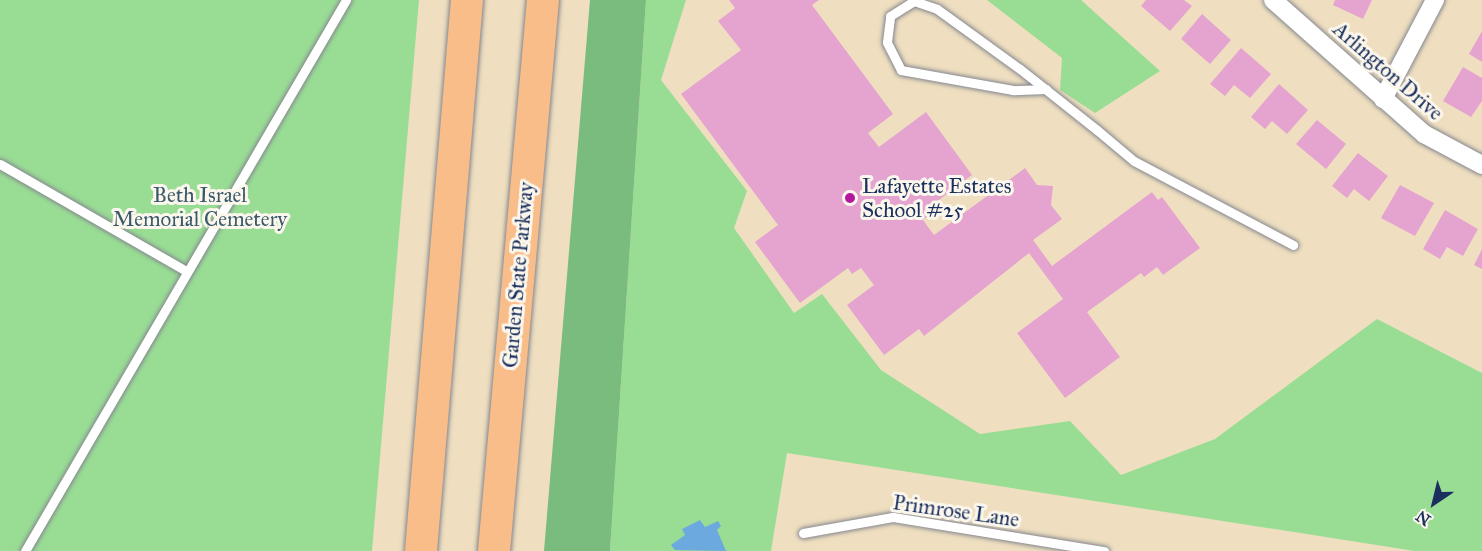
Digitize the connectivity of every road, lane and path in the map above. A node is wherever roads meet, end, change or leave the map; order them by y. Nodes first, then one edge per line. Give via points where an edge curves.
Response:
1 (346, 0) edge
2 (468, 0) edge
3 (543, 0) edge
4 (1273, 0) edge
5 (1435, 0) edge
6 (1046, 89) junction
7 (1383, 99) junction
8 (0, 164) edge
9 (1482, 165) edge
10 (1293, 245) dead end
11 (186, 271) junction
12 (803, 533) dead end
13 (25, 551) edge
14 (421, 551) edge
15 (494, 551) edge
16 (1104, 551) edge

1 - 11 lane
2 - 14 highway
3 - 15 highway, Garden State Parkway
4 - 7 street, Arlington Drive
5 - 7 street
6 - 6 lane via 937,9 914,1 890,16 887,42 901,70 1013,90
6 - 10 lane via 1134,161
7 - 9 street, Arlington Drive via 1424,134
8 - 11 lane
11 - 13 lane
12 - 16 lane, Primrose Lane via 893,517

